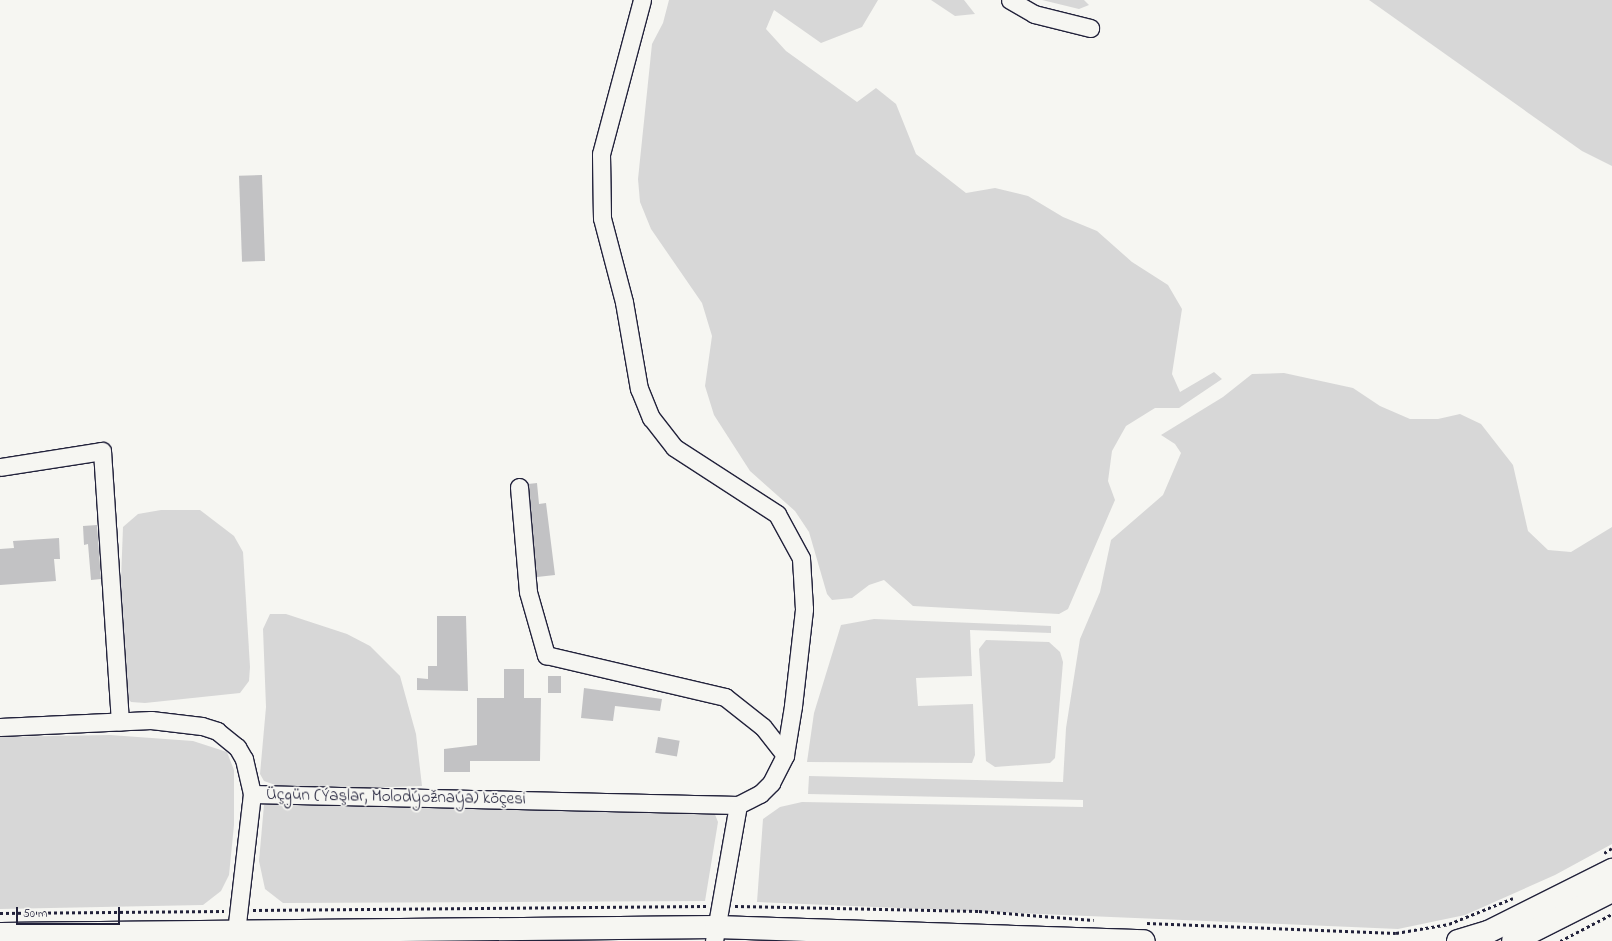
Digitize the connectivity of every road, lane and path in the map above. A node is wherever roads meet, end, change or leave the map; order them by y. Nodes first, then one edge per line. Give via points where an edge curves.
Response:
1 (642, 0) edge
2 (1010, 0) edge
3 (1090, 28) dead end
4 (0, 467) edge
5 (519, 487) dead end
6 (120, 721) junction
7 (0, 727) edge
8 (785, 755) junction
9 (252, 794) junction
10 (738, 805) junction
11 (1612, 848) edge
12 (1606, 863) edge
13 (1612, 891) edge
14 (1518, 896) dead end
15 (239, 911) junction
16 (0, 913) edge
17 (1612, 914) edge
18 (1102, 920) dead end
19 (717, 925) edge
20 (236, 932) junction
21 (1143, 932) edge
22 (0, 934) edge
23 (1458, 941) edge
24 (1513, 941) edge
25 (1560, 941) edge

1 - 8 street via 601,154 602,218 624,302 639,389 651,418 674,446 777,514 801,558 804,609
2 - 3 street via 1034,14
4 - 6 street via 102,452
5 - 8 street via 528,592 546,655 725,697 758,722
6 - 7 street, Üçgün (Ýaşlar, Molodýožnaýa) köçesi
6 - 9 street, Üçgün (Ýaşlar, Molodýožnaýa) köçesi via 181,721 217,732 237,747 244,759
8 - 10 street via 771,783 746,804
9 - 10 street, Üçgün (Ýaşlar, Molodýožnaýa) köçesi
9 - 15 street
10 - 19 street
11 - 12 path
12 - 23 main road via 1488,932
13 - 24 main road
14 - 21 path via 1448,924 1396,933
15 - 16 path
15 - 19 path
15 - 20 street
17 - 25 path
18 - 19 path via 971,911
19 - 20 main road
19 - 21 main road
20 - 22 main road

